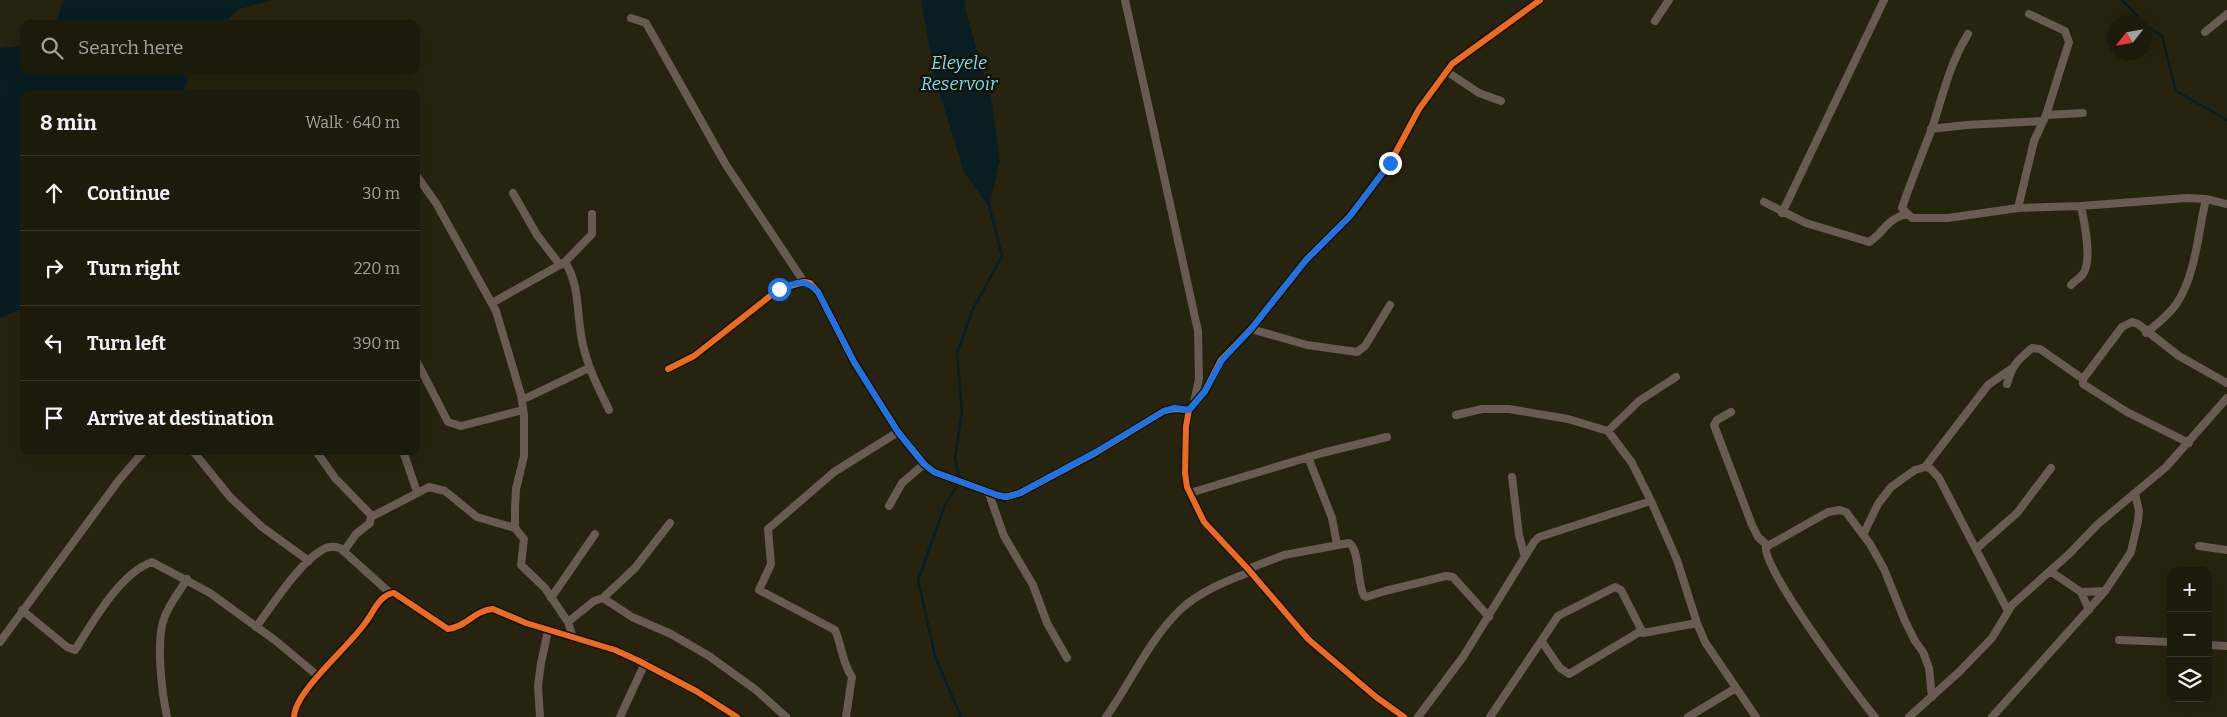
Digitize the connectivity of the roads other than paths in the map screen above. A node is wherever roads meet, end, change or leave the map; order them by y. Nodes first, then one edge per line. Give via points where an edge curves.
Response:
1 (1125, 0) edge
2 (1540, 0) edge
3 (1669, 0) edge
4 (1884, 0) edge
5 (2029, 14) dead end
6 (2227, 14) edge
7 (631, 18) dead end
8 (1655, 21) dead end
9 (2205, 32) dead end
10 (1968, 34) dead end
11 (1446, 71) junction
12 (1501, 101) dead end
13 (2083, 113) dead end
14 (2044, 118) junction
15 (1931, 130) junction
16 (420, 181) edge
17 (513, 193) dead end
18 (2206, 199) junction
19 (1764, 202) dead end
20 (2227, 204) edge
21 (2082, 206) junction
22 (2018, 208) junction
23 (1782, 212) junction
24 (592, 214) dead end
25 (1906, 214) junction
26 (563, 264) junction
27 (804, 282) junction
28 (2072, 285) dead end
29 (492, 303) junction
30 (1390, 305) dead end
31 (1251, 329) junction
32 (2146, 332) junction
33 (420, 368) edge
34 (589, 368) junction
35 (668, 369) dead end
36 (2011, 369) junction
37 (1676, 377) dead end
38 (2084, 379) junction
39 (2227, 383) edge
40 (2007, 384) dead end
41 (2227, 398) edge
42 (522, 400) junction
43 (1191, 407) junction
44 (522, 410) junction
45 (609, 410) dead end
46 (1731, 412) dead end
47 (1456, 415) dead end
48 (1608, 431) junction
49 (898, 432) junction
50 (1387, 437) dead end
51 (2189, 443) junction
52 (141, 455) edge
53 (196, 455) edge
54 (319, 455) edge
55 (404, 455) edge
56 (1308, 457) junction
57 (924, 464) junction
58 (1924, 467) junction
59 (2051, 468) dead end
60 (1512, 477) dead end
61 (988, 491) junction
62 (417, 492) junction
63 (1190, 493) junction
64 (2135, 493) junction
65 (1651, 501) junction
66 (888, 506) dead end
67 (371, 517) junction
68 (670, 523) dead end
69 (515, 528) junction
70 (595, 534) dead end
71 (1863, 534) junction
72 (1336, 544) junction
73 (1768, 546) junction
74 (2199, 546) dead end
75 (1976, 549) junction
76 (2227, 550) edge
77 (344, 551) junction
78 (1524, 554) junction
79 (309, 561) junction
80 (1249, 570) junction
81 (2050, 571) junction
82 (187, 579) junction
83 (2105, 591) junction
84 (2081, 592) junction
85 (390, 593) junction
86 (551, 598) junction
87 (603, 598) junction
88 (2001, 599) junction
89 (2018, 600) junction
90 (22, 610) junction
91 (2089, 610) junction
92 (2008, 611) junction
93 (1489, 616) junction
94 (568, 622) junction
95 (1697, 623) junction
96 (256, 627) junction
97 (548, 631) junction
98 (1641, 631) junction
99 (573, 638) junction
100 (2119, 640) dead end
101 (0, 642) edge
102 (1542, 642) junction
103 (2167, 642) edge
104 (2212, 645) edge
105 (2227, 646) edge
106 (1067, 658) dead end
107 (645, 663) junction
108 (318, 676) junction
109 (1736, 688) junction
110 (1932, 697) junction
111 (167, 717) edge
112 (294, 717) edge
113 (540, 717) edge
114 (620, 717) edge
115 (737, 717) edge
116 (786, 717) edge
117 (846, 717) edge
118 (1106, 717) edge
119 (1404, 717) edge
120 (1418, 717) edge
121 (1490, 717) edge
122 (1688, 717) edge
123 (1756, 717) edge
124 (1875, 717) edge
125 (1909, 717) edge
126 (1992, 717) edge

1 - 43 street via 1198,332 1199,379
2 - 11 street via 1458,58
3 - 8 street
4 - 23 street
5 - 14 street via 2064,31 2069,42
6 - 9 street
7 - 27 street via 646,22 726,165
10 - 15 street via 1956,53
11 - 12 street via 1479,93
11 - 31 street via 1419,109 1390,163 1350,216 1306,260
13 - 14 street
14 - 15 street
14 - 22 street via 2034,141
15 - 25 street via 1902,208
16 - 29 street
17 - 26 street via 537,235
18 - 20 street
18 - 21 street via 2143,200
18 - 32 street via 2196,255 2178,302
19 - 23 street
21 - 22 street
21 - 28 street via 2087,266
22 - 25 street via 1948,218 1912,218
23 - 25 street via 1806,223 1869,242 1892,220
24 - 26 street via 592,234
26 - 29 street
26 - 34 street via 574,278 582,343
27 - 35 street via 779,289 694,356
27 - 49 street via 810,283 818,292 854,362
29 - 42 street
30 - 31 street via 1365,346 1357,352 1307,345
31 - 43 street via 1222,360 1205,391
32 - 38 street via 2132,322 2122,327
32 - 39 street via 2178,356
33 - 44 street via 448,422 461,426
34 - 42 street
34 - 45 street
36 - 38 street via 2036,347
36 - 40 street
36 - 58 street via 1988,385
37 - 48 street via 1639,401
38 - 51 street via 2083,384 2127,412
41 - 51 street
42 - 44 street
43 - 61 street via 1164,411 1020,493 1006,497
43 - 63 street via 1186,426 1184,473
44 - 69 street via 524,456 516,489
46 - 73 street via 1714,425 1752,525 1758,538
47 - 48 street via 1482,409 1509,409 1568,419
48 - 65 street via 1632,464
49 - 57 street
49 - 117 street via 834,472 768,529 771,564 759,590 835,630 845,667 852,677
50 - 56 street
51 - 64 street
52 - 90 street
53 - 79 street via 230,497 262,527
54 - 67 street
55 - 62 street
56 - 63 street
56 - 72 street via 1332,518
57 - 61 street via 934,472
57 - 66 street via 902,483
58 - 71 street via 1886,491
58 - 75 street via 1930,468 1939,478
59 - 75 street via 2017,513
60 - 78 street
61 - 106 street via 1004,536 1033,585 1047,623
62 - 67 street
62 - 69 street via 429,487 445,491 477,517
63 - 80 street via 1207,527
64 - 81 street
64 - 83 street via 2139,511 2131,552
65 - 78 street via 1539,537
65 - 95 street via 1677,560
67 - 77 street via 370,523 356,534
68 - 87 street via 635,568
69 - 86 street via 524,539 521,565
70 - 86 street
71 - 73 street via 1846,512 1834,509
71 - 110 street via 1884,569 1914,641 1930,668
72 - 80 street via 1284,555
72 - 93 street via 1349,542 1353,545 1366,597 1453,577
73 - 124 street via 1765,553 1773,569 1809,627 1830,660
74 - 76 street
75 - 88 street
77 - 79 street via 332,546 322,549
77 - 85 street
78 - 93 street
79 - 96 street
80 - 118 street via 1202,594 1181,609 1166,626
80 - 119 street via 1308,639
81 - 84 street
81 - 89 street
82 - 90 street via 152,562 138,569 110,596 75,650
82 - 96 street
82 - 111 street via 164,617 162,630 162,688
83 - 84 street
83 - 91 street
84 - 91 street
85 - 97 street via 400,595 448,629 460,626 484,609 493,609
85 - 108 street via 379,602 351,643
86 - 94 street
87 - 94 street via 594,601
87 - 116 street via 632,617 672,634 709,656 756,690
88 - 89 street
88 - 92 street
89 - 92 street
90 - 101 street
91 - 126 street
92 - 110 street via 1992,638
93 - 120 street
94 - 99 street
95 - 98 street via 1646,634
95 - 109 street via 1705,642
96 - 108 street
97 - 99 street
97 - 113 street via 540,663
98 - 102 street via 1569,674 1560,668
98 - 102 street via 1621,590 1615,587 1558,616
99 - 107 street via 616,650
100 - 103 street
102 - 121 street
104 - 105 street
107 - 114 street
107 - 115 street
108 - 112 street via 303,692
109 - 122 street
109 - 123 street
110 - 125 street

